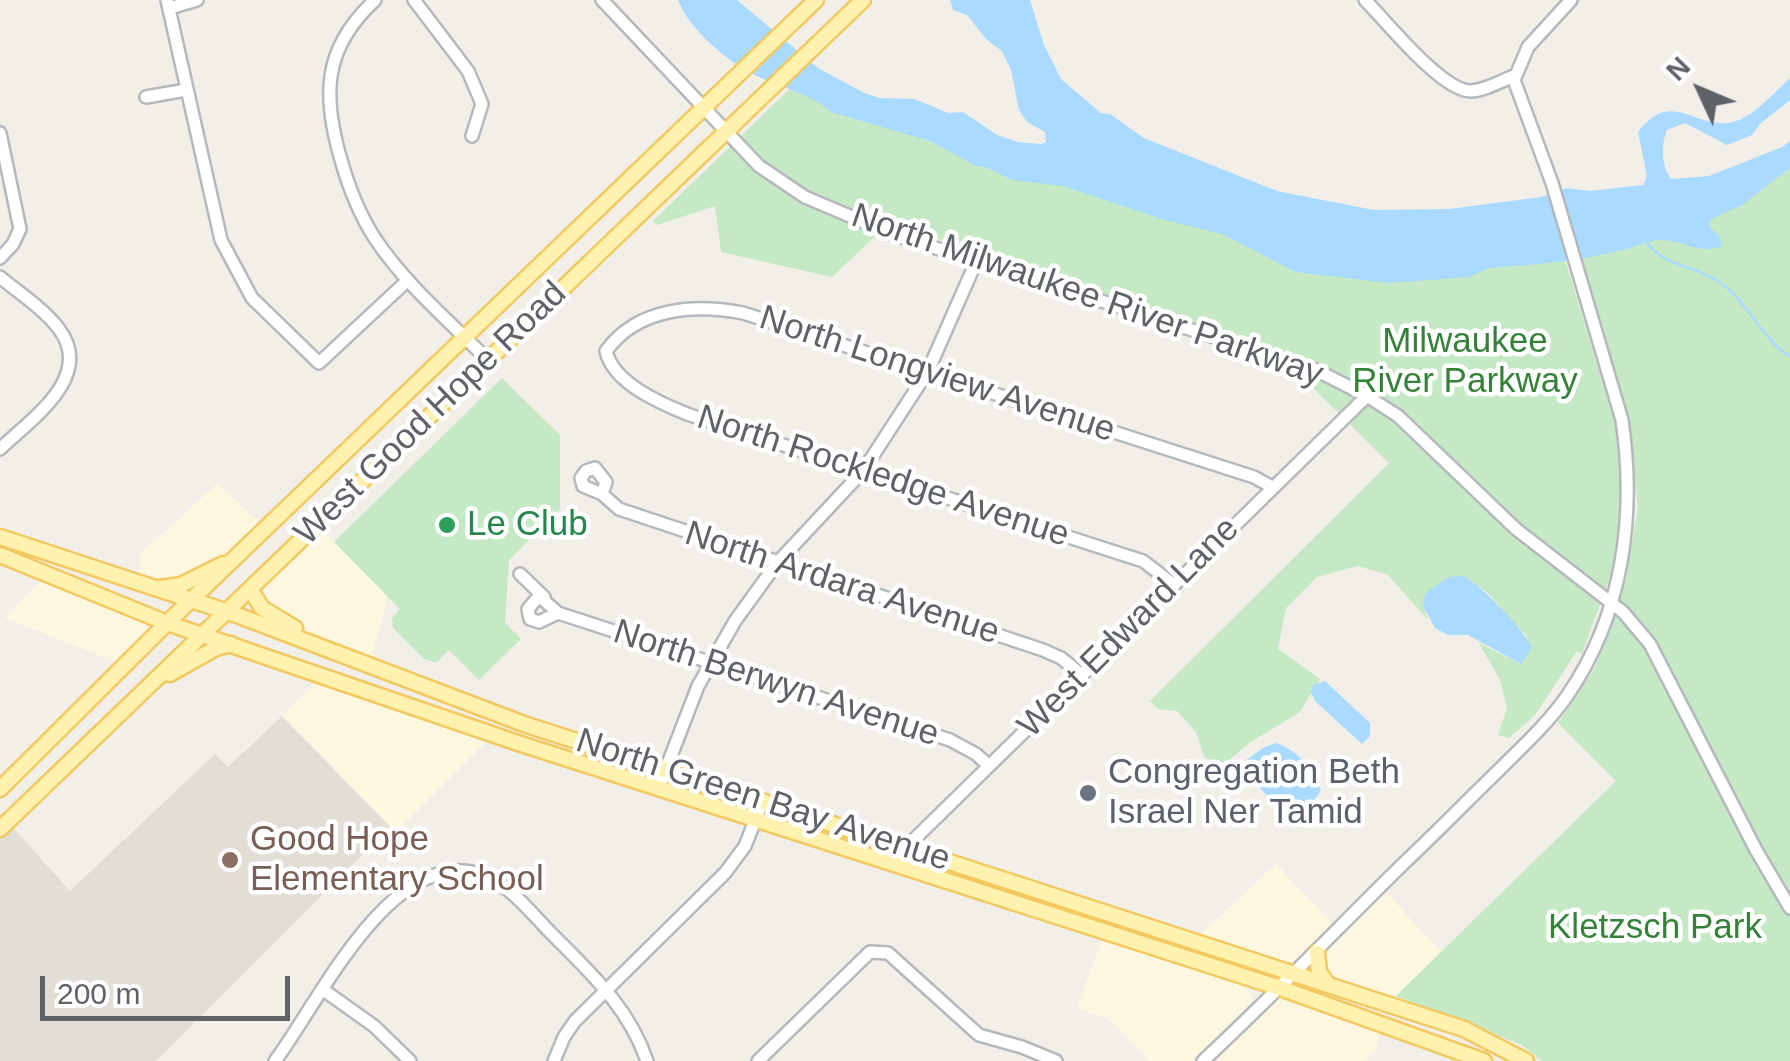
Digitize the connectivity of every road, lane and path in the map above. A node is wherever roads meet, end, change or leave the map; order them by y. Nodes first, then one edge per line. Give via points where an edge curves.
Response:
1 (197, 0) edge
2 (376, 0) edge
3 (414, 0) edge
4 (602, 0) edge
5 (816, 0) edge
6 (863, 0) edge
7 (1364, 0) edge
8 (1571, 0) edge
9 (169, 4) edge
10 (1514, 76) junction
11 (186, 90) junction
12 (146, 97) dead end
13 (705, 108) junction
14 (725, 132) junction
15 (0, 133) edge
16 (472, 136) dead end
17 (0, 258) edge
18 (976, 262) junction
19 (0, 277) edge
20 (408, 280) junction
21 (467, 338) junction
22 (606, 351) joint
23 (488, 360) junction
24 (928, 371) junction
25 (1367, 396) junction
26 (0, 449) edge
27 (862, 471) junction
28 (1272, 488) junction
29 (602, 494) dead end
30 (0, 538) edge
31 (0, 554) edge
32 (238, 556) junction
33 (778, 563) junction
34 (520, 574) dead end
35 (1174, 584) junction
36 (154, 588) junction
37 (250, 588) junction
38 (544, 597) junction
39 (191, 600) junction
40 (1612, 601) junction
41 (123, 604) junction
42 (226, 611) junction
43 (558, 613) junction
44 (167, 622) junction
45 (204, 634) junction
46 (150, 639) junction
47 (232, 644) junction
48 (344, 654) junction
49 (710, 662) junction
50 (1082, 675) junction
51 (148, 687) junction
52 (988, 766) junction
53 (665, 770) junction
54 (659, 787) junction
55 (0, 789) edge
56 (762, 803) junction
57 (756, 818) junction
58 (0, 829) edge
59 (906, 847) junction
60 (891, 862) junction
61 (1790, 908) edge
62 (1316, 953) junction
63 (1295, 974) junction
64 (1329, 986) junction
65 (1280, 988) junction
66 (322, 989) junction
67 (606, 989) junction
68 (275, 1061) edge
69 (410, 1061) edge
70 (554, 1061) edge
71 (647, 1061) edge
72 (758, 1061) edge
73 (1056, 1061) edge
74 (1203, 1061) edge
75 (1484, 1061) edge
76 (1526, 1061) edge

1 - 9 street
2 - 20 street via 338,46 328,82 330,124 352,198
3 - 16 street via 468,71 482,104
4 - 13 street, North Milwaukee River Parkway
5 - 13 main road, West Good Hope Road
6 - 14 main road, West Good Hope Road
7 - 10 street via 1456,87 1476,90
8 - 10 street via 1528,47
9 - 11 street
10 - 40 street via 1614,389 1627,456 1627,520
11 - 12 street
11 - 20 street via 221,240 252,298 318,363
13 - 14 street, North Milwaukee River Parkway
13 - 21 main road, West Good Hope Road
14 - 18 street, North Milwaukee River Parkway via 805,197
14 - 23 main road, West Good Hope Road
15 - 17 street via 20,230
18 - 24 street
18 - 25 street, North Milwaukee River Parkway via 1314,369
19 - 26 street via 62,332 70,358 68,379 55,396
20 - 21 street
21 - 23 street
21 - 32 main road, West Good Hope Road
22 - 24 street, North Longview Avenue via 648,319 698,307 768,319
22 - 27 street, North Rockledge Avenue via 620,372 656,400
23 - 37 main road, West Good Hope Road
24 - 27 street
24 - 28 street, North Longview Avenue
25 - 28 street, West Edward Lane
25 - 40 street, North Milwaukee River Parkway via 1415,431 1516,529
27 - 33 street
27 - 35 street, North Rockledge Avenue via 1142,561
28 - 35 street, West Edward Lane
29 - 33 street, North Ardara Avenue via 636,516
30 - 36 main road, North Green Bay Avenue
31 - 41 main road, North Green Bay Avenue
32 - 36 main road via 181,585
32 - 39 main road, West Good Hope Road
33 - 49 street
33 - 50 street, North Ardara Avenue via 1043,650
34 - 38 street
35 - 50 street, West Edward Lane
36 - 39 main road, North Green Bay Avenue
37 - 42 main road, West Good Hope Road
37 - 48 main road via 267,612
38 - 43 street
38 - 43 street, North Berwyn Avenue via 532,600 530,619 540,622
39 - 42 main road, North Green Bay Avenue
39 - 44 main road, West Good Hope Road
40 - 61 street, North Milwaukee River Parkway via 1650,644
40 - 62 street via 1586,665 1546,723
41 - 44 main road, North Green Bay Avenue
41 - 46 main road
42 - 45 main road, West Good Hope Road
42 - 48 main road, North Green Bay Avenue
43 - 49 street, North Berwyn Avenue
44 - 45 main road, North Green Bay Avenue
44 - 46 main road, West Good Hope Road
45 - 47 main road, North Green Bay Avenue
45 - 51 main road, West Good Hope Road
46 - 55 main road, West Good Hope Road
47 - 51 main road
47 - 54 main road, North Green Bay Avenue
48 - 53 main road, North Green Bay Avenue
49 - 52 street, North Berwyn Avenue via 950,740
49 - 53 street
50 - 52 street, West Edward Lane
51 - 58 main road, West Good Hope Road
52 - 59 street, West Edward Lane
53 - 54 street
53 - 56 main road, North Green Bay Avenue
54 - 57 main road, North Green Bay Avenue
56 - 57 street
56 - 59 main road, North Green Bay Avenue
57 - 60 main road, North Green Bay Avenue
57 - 67 street via 726,873
59 - 60 street, West Edward Lane
59 - 63 main road, North Green Bay Avenue
60 - 65 main road, North Green Bay Avenue
62 - 63 street
62 - 64 main road
63 - 64 main road, North Green Bay Avenue
63 - 65 street
64 - 76 main road, North Green Bay Avenue via 1464,1030
65 - 74 street
65 - 75 main road, North Green Bay Avenue
66 - 67 street via 406,889 462,870 514,895
66 - 68 street
66 - 69 street
67 - 70 street via 575,1020
67 - 71 street via 632,1023
72 - 73 street via 870,952 888,953 978,1035

